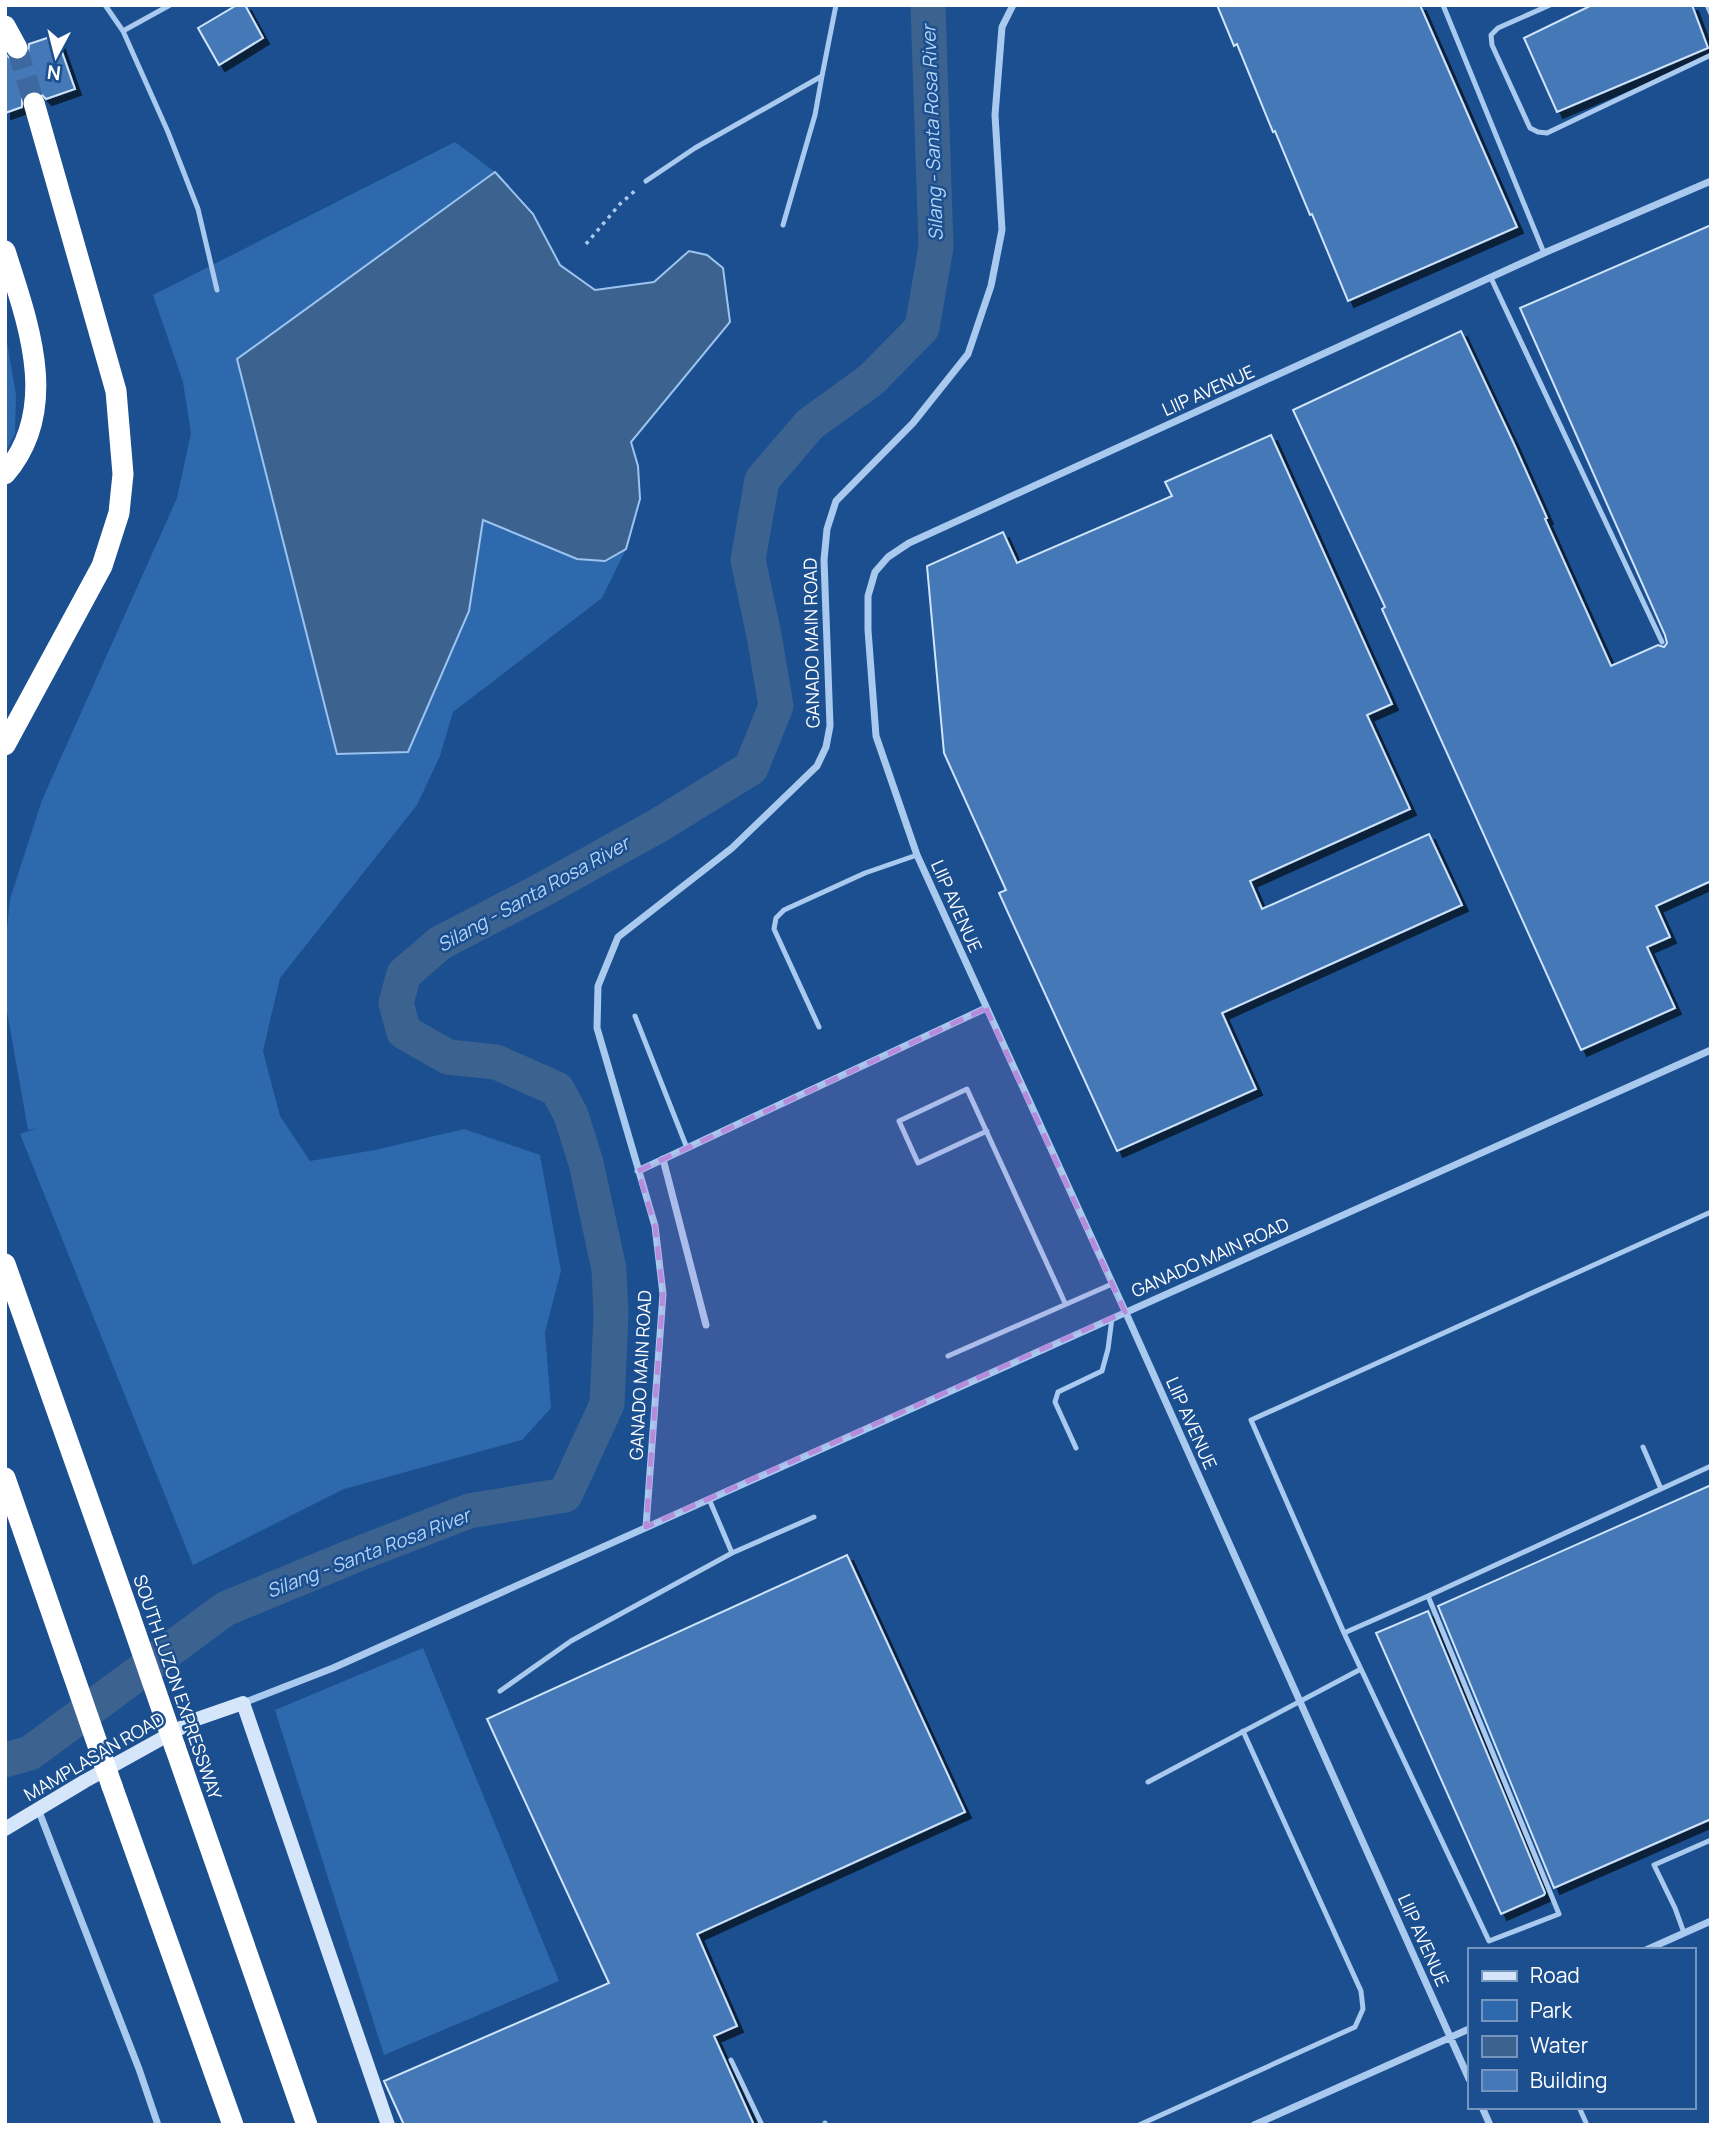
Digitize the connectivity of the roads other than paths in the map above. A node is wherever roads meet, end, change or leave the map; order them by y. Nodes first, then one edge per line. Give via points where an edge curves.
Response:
1 (105, 5) edge
2 (170, 5) edge
3 (836, 5) edge
4 (1013, 5) edge
5 (1443, 5) edge
6 (1550, 5) edge
7 (1707, 5) edge
8 (1711, 14) edge
9 (5, 26) edge
10 (123, 31) junction
11 (17, 48) tunnel mouth
12 (1711, 55) edge
13 (822, 76) junction
14 (34, 103) tunnel mouth
15 (646, 181) road end
16 (1711, 181) edge
17 (783, 225) dead end
18 (5, 251) edge
19 (1544, 253) junction
20 (1491, 278) junction
21 (217, 290) dead end
22 (5, 474) edge
23 (1662, 642) dead end
24 (5, 746) edge
25 (917, 855) junction
26 (986, 1008) junction
27 (635, 1016) dead end
28 (819, 1027) dead end
29 (1711, 1050) edge
30 (987, 1131) junction
31 (687, 1148) junction
32 (663, 1159) junction
33 (638, 1171) junction
34 (1711, 1212) edge
35 (5, 1264) edge
36 (1112, 1283) junction
37 (1065, 1303) junction
38 (1125, 1312) junction
39 (1112, 1318) junction
40 (706, 1325) dead end
41 (948, 1356) dead end
42 (1643, 1447) dead end
43 (1076, 1448) dead end
44 (1711, 1466) edge
45 (5, 1478) edge
46 (1661, 1489) junction
47 (709, 1499) junction
48 (814, 1517) dead end
49 (646, 1527) junction
50 (732, 1553) junction
51 (1428, 1597) junction
52 (1343, 1633) junction
53 (1361, 1669) junction
54 (500, 1692) dead end
55 (1299, 1701) junction
56 (243, 1703) junction
57 (1243, 1731) junction
58 (1148, 1782) dead end
59 (38, 1809) junction
60 (6, 1829) edge
61 (1711, 1840) edge
62 (1711, 1921) edge
63 (1685, 1933) junction
64 (1666, 1941) junction
65 (1651, 1948) edge
66 (1669, 1948) edge
67 (1468, 2029) edge
68 (1450, 2037) junction
69 (731, 2060) dead end
70 (1468, 2077) edge
71 (1483, 2109) edge
72 (1580, 2109) edge
73 (158, 2125) edge
74 (233, 2125) edge
75 (307, 2125) edge
76 (388, 2125) edge
77 (762, 2125) edge
78 (1139, 2125) edge
79 (1254, 2125) edge
80 (1490, 2125) edge
81 (1587, 2125) edge

1 - 10 lane
2 - 10 lane
3 - 13 lane
4 - 33 street, GANADO MAIN ROAD via 1002,27 995,115 1002,230 991,286 968,354 913,423 836,501 827,529 830,726 826,747 817,766 732,848 618,937 598,986 597,1028
5 - 19 lane
6 - 12 lane via 1491,35 1530,128 1538,132 1547,133 1597,111
7 - 8 lane
9 - 11 highway
10 - 21 lane via 198,209
13 - 15 lane
13 - 17 lane via 816,115
14 - 24 highway via 116,391 123,474 119,513 102,566
16 - 19 street, LIIP AVENUE
18 - 22 highway via 26,318 36,377 30,432
19 - 20 street, LIIP AVENUE
20 - 23 lane
20 - 25 street, LIIP AVENUE via 888,557 875,572 868,596 876,736
25 - 26 street, LIIP AVENUE
25 - 28 lane via 865,873 784,910 776,918 774,929
26 - 31 street
26 - 36 street, LIIP AVENUE
27 - 31 lane
29 - 38 street, GANADO MAIN ROAD
30 - 30 lane via 918,1163 899,1121 967,1089
30 - 37 lane
31 - 32 street
32 - 33 street
32 - 40 street
33 - 49 street, GANADO MAIN ROAD via 655,1226 663,1294
34 - 52 lane via 1251,1420
35 - 75 highway, SOUTH LUZON EXPRESSWAY, bridge
36 - 37 lane
36 - 38 street, LIIP AVENUE
37 - 41 lane
38 - 39 street, GANADO MAIN ROAD
38 - 55 street, LIIP AVENUE
39 - 43 lane via 1102,1371 1058,1392 1055,1402
39 - 47 street, GANADO MAIN ROAD
42 - 46 lane
44 - 46 lane
45 - 74 highway, bridge
46 - 51 lane
47 - 49 street, GANADO MAIN ROAD
47 - 50 lane
48 - 50 lane
49 - 56 street, GANADO MAIN ROAD via 333,1668
50 - 54 lane via 570,1641
51 - 52 lane
51 - 53 lane via 1559,1914 1489,1941
52 - 53 lane
53 - 55 lane
55 - 57 lane
55 - 68 street, LIIP AVENUE
56 - 59 street, MAMPLASAN ROAD via 197,1719
56 - 76 street
57 - 58 lane
57 - 78 lane via 1361,1991 1363,2009 1356,2027
59 - 60 street, MAMPLASAN ROAD
59 - 73 street
61 - 63 lane via 1654,1865
62 - 63 street
63 - 64 street
64 - 65 street
64 - 66 lane
67 - 68 street
68 - 70 street, LIIP AVENUE
68 - 79 street
69 - 77 lane
71 - 80 street
72 - 81 lane

